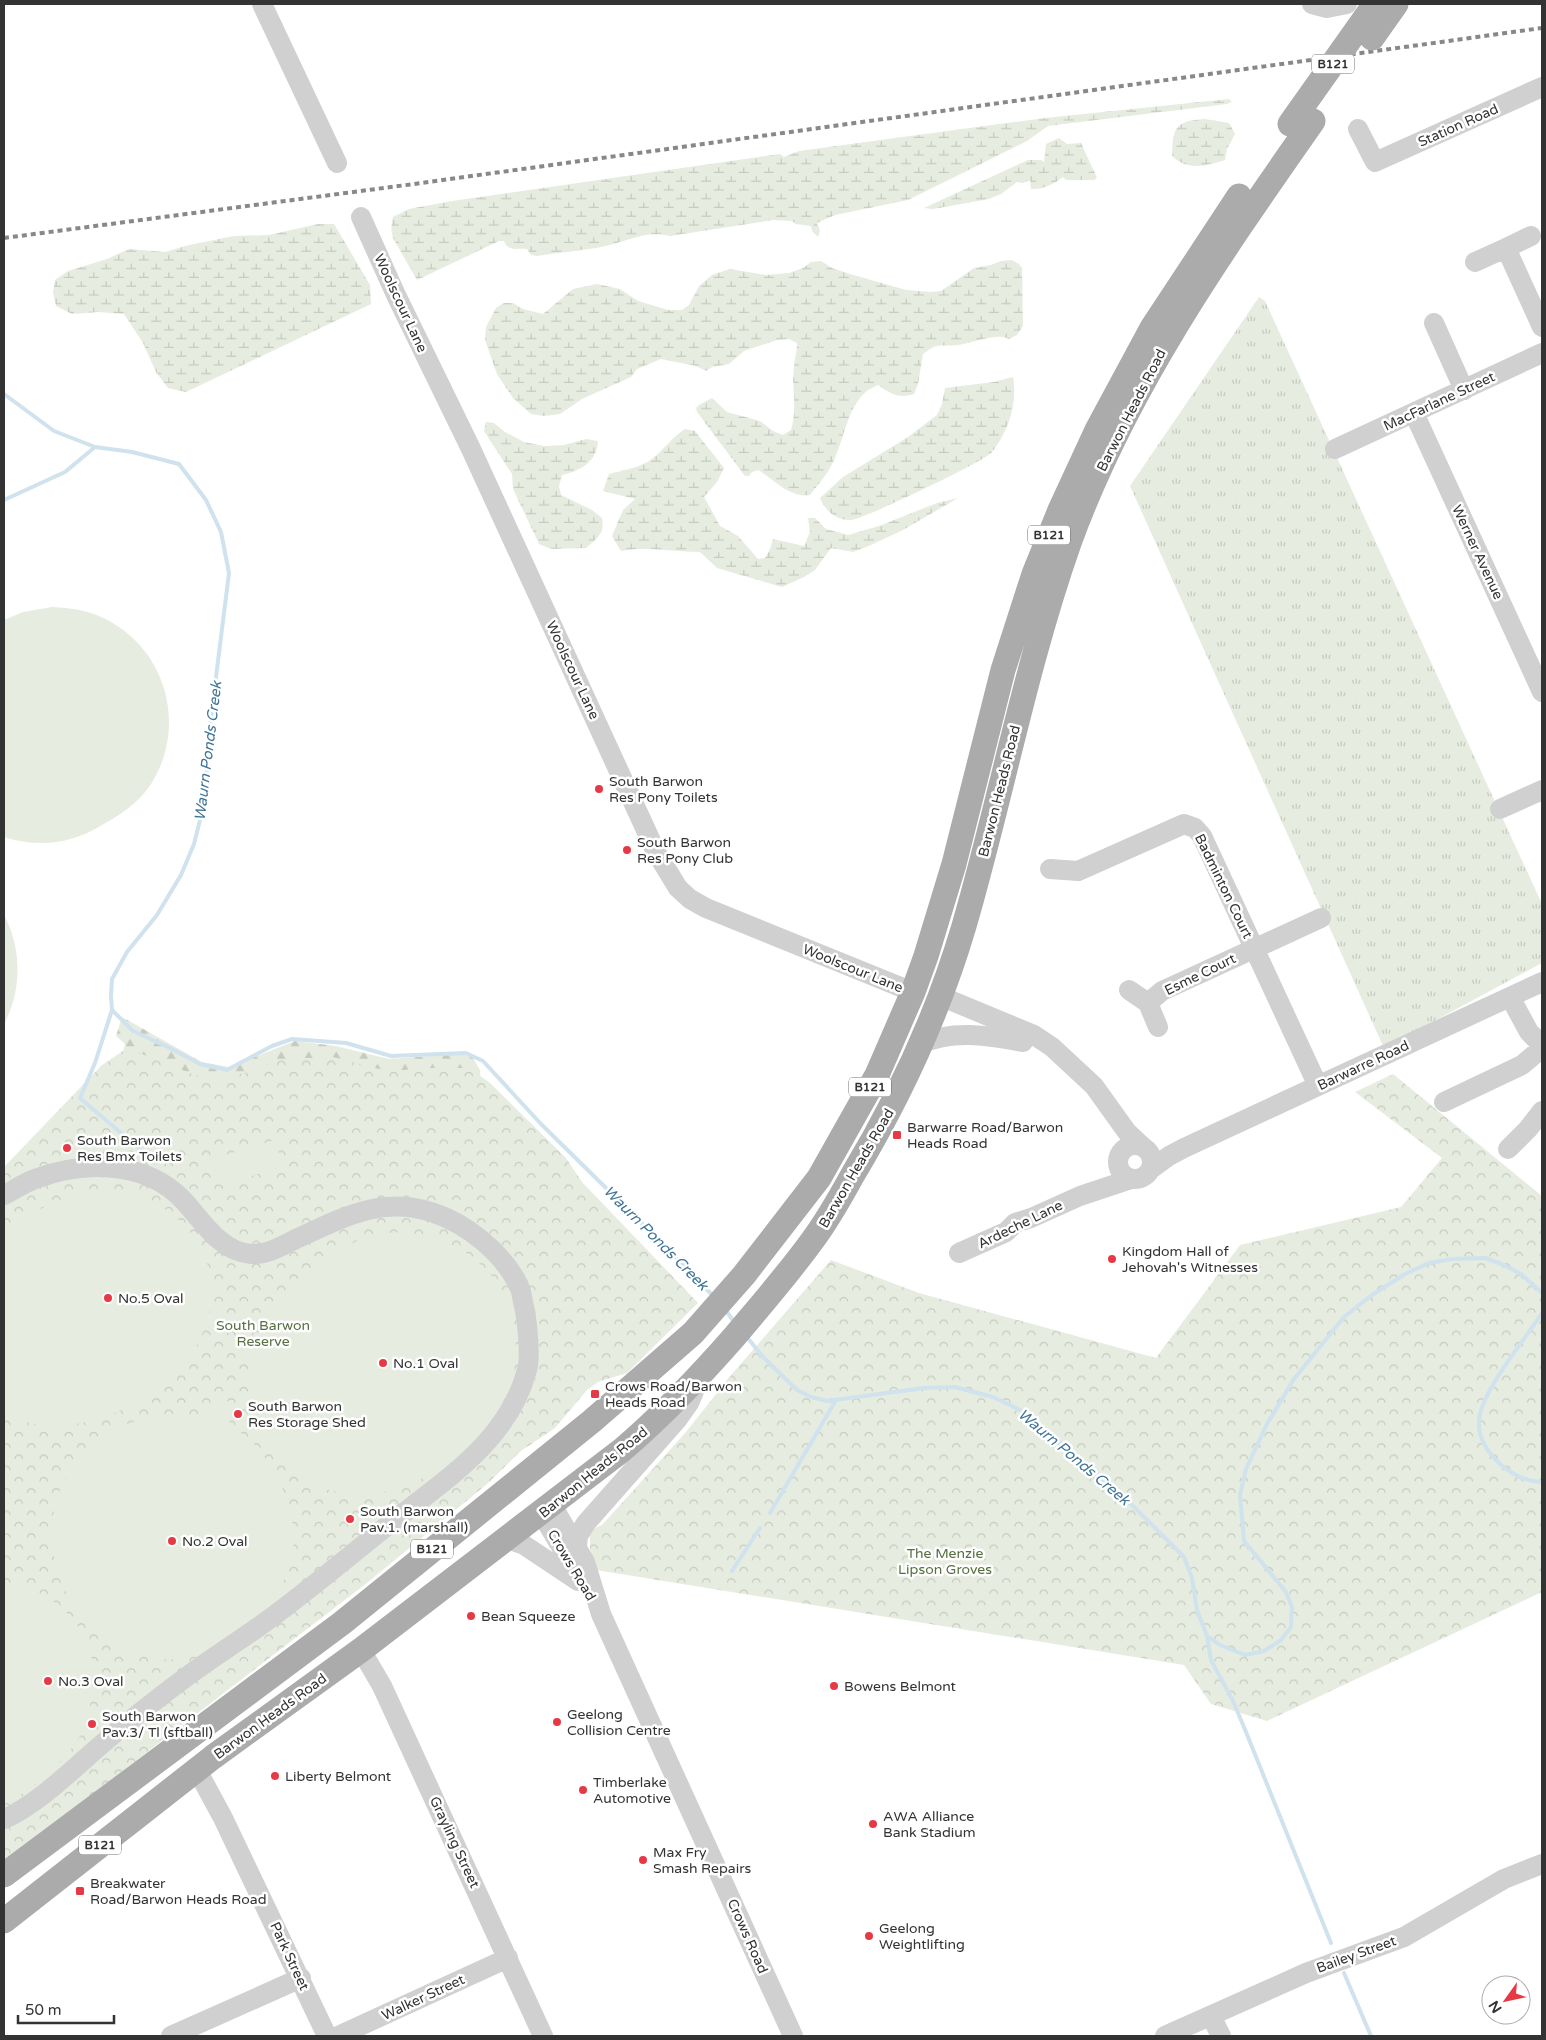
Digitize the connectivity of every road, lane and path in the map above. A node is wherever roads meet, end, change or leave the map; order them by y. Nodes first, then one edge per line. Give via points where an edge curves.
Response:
1 (262, 4) edge
2 (1312, 4) edge
3 (1348, 4) edge
4 (1375, 4) edge
5 (1396, 4) edge
6 (1542, 87) edge
7 (1302, 122) junction
8 (1358, 129) dead end
9 (337, 163) dead end
10 (361, 217) dead end
11 (1531, 236) dead end
12 (1506, 248) junction
13 (1475, 262) dead end
14 (1434, 323) dead end
15 (1542, 327) edge
16 (1542, 353) edge
17 (1464, 390) junction
18 (1414, 413) junction
19 (1336, 449) dead end
20 (1542, 692) edge
21 (1542, 790) edge
22 (1500, 810) dead end
23 (1050, 869) dead end
24 (1321, 918) dead end
25 (1254, 948) junction
26 (1542, 982) edge
27 (1129, 990) dead end
28 (913, 992) junction
29 (1515, 995) junction
30 (938, 1002) junction
31 (1148, 1003) junction
32 (1158, 1027) dead end
33 (1023, 1042) junction
34 (921, 1044) junction
35 (1542, 1045) edge
36 (1073, 1065) junction
37 (1318, 1086) junction
38 (1100, 1094) junction
39 (1444, 1102) dead end
40 (1542, 1111) edge
41 (1144, 1148) junction
42 (1184, 1148) junction
43 (1508, 1149) dead end
44 (1119, 1158) junction
45 (1151, 1169) junction
46 (1131, 1179) junction
47 (4, 1195) edge
48 (1080, 1196) junction
49 (959, 1252) dead end
50 (710, 1364) junction
51 (523, 1477) junction
52 (547, 1509) junction
53 (508, 1539) junction
54 (577, 1547) junction
55 (574, 1574) junction
56 (603, 1617) junction
57 (361, 1650) junction
58 (197, 1770) junction
59 (4, 1819) edge
60 (1542, 1864) edge
61 (4, 1875) edge
62 (4, 1921) edge
63 (508, 1958) junction
64 (301, 1978) junction
65 (1211, 2016) junction
66 (171, 2036) edge
67 (327, 2036) edge
68 (338, 2036) edge
69 (544, 2036) edge
70 (793, 2036) edge
71 (1165, 2036) edge
72 (1221, 2036) edge

1 - 9 street
2 - 3 street via 1327,8
4 - 7 main road, Barwon Heads Road / B121, bridge
5 - 7 main road, Barwon Heads Road / B121, bridge
6 - 8 street, Station Road via 1367,166
7 - 28 main road, Barwon Heads Road / B121 via 1218,227 1152,328 1097,430 1060,510 1034,574 1003,670 942,906
7 - 30 main road, Barwon Heads Road / B121 via 1171,334 1121,424 1096,478 1069,544 1031,664 964,925
10 - 28 street, Woolscour Lane via 656,852 678,888 720,916
11 - 12 street
12 - 13 street
12 - 15 street
14 - 17 street
16 - 17 street, MacFarlane Street
17 - 18 street, MacFarlane Street
18 - 19 street, MacFarlane Street
18 - 20 street, Werner Avenue
21 - 22 street
23 - 25 street, Badminton Court via 1078,871 1184,824 1195,828 1202,836
24 - 25 street, Esme Court
25 - 31 street, Esme Court via 1162,991
25 - 37 street, Badminton Court
26 - 29 street, Barwarre Road
27 - 31 street
28 - 30 main road
28 - 51 main road, Barwon Heads Road / B121 via 877,1075 819,1178 744,1275 693,1333
29 - 35 street
29 - 37 street, Barwarre Road
30 - 33 street
30 - 34 main road, Barwon Heads Road / B121
30 - 36 street via 1034,1035
31 - 32 street
33 - 34 street via 955,1035
33 - 36 street
34 - 50 main road, Barwon Heads Road / B121 via 878,1132 814,1240
35 - 39 street via 1522,1066
36 - 38 street
37 - 42 street, Barwarre Road
38 - 41 street via 1127,1132
38 - 44 street via 1112,1121
40 - 43 street
41 - 42 street, Barwarre Road via 1164,1152
41 - 44 street via 1132,1145
41 - 45 street via 1152,1158
42 - 45 street, Barwarre Road
44 - 46 street via 1122,1174
44 - 48 street, Ardeche Lane via 1104,1180
45 - 46 street via 1142,1178
46 - 48 street, Ardeche Lane
47 - 59 street via 33,1180 67,1170 130,1169 157,1181 179,1196 215,1236 233,1250 252,1254 272,1250 337,1219 370,1208 432,1212 452,1220 482,1241 519,1284 526,1314 528,1368 514,1402 492,1437 443,1483 259,1627 130,1720 38,1797
48 - 49 street, Ardeche Lane via 1015,1223 1006,1232
50 - 52 main road, Barwon Heads Road / B121 via 634,1440
50 - 54 street via 684,1411 588,1520 580,1533
51 - 52 main road
51 - 61 main road, Barwon Heads Road / B121 via 342,1624
52 - 53 main road, Barwon Heads Road / B121
52 - 54 street, Crows Road
52 - 55 street, Crows Road
53 - 55 street
53 - 57 main road, Barwon Heads Road / B121
54 - 56 street, Crows Road via 589,1572
55 - 56 street, Crows Road
56 - 70 street, Crows Road
57 - 58 main road, Barwon Heads Road / B121
57 - 63 street, Grayling Street via 378,1677
58 - 62 main road, Barwon Heads Road / B121
58 - 64 street, Park Street
60 - 65 street, Bailey Street via 1504,1879 1404,1936 1306,1973
63 - 68 street, Walker Street
63 - 69 street, Grayling Street
64 - 66 street
64 - 67 street, Park Street
65 - 71 street, Bailey Street
65 - 72 street

